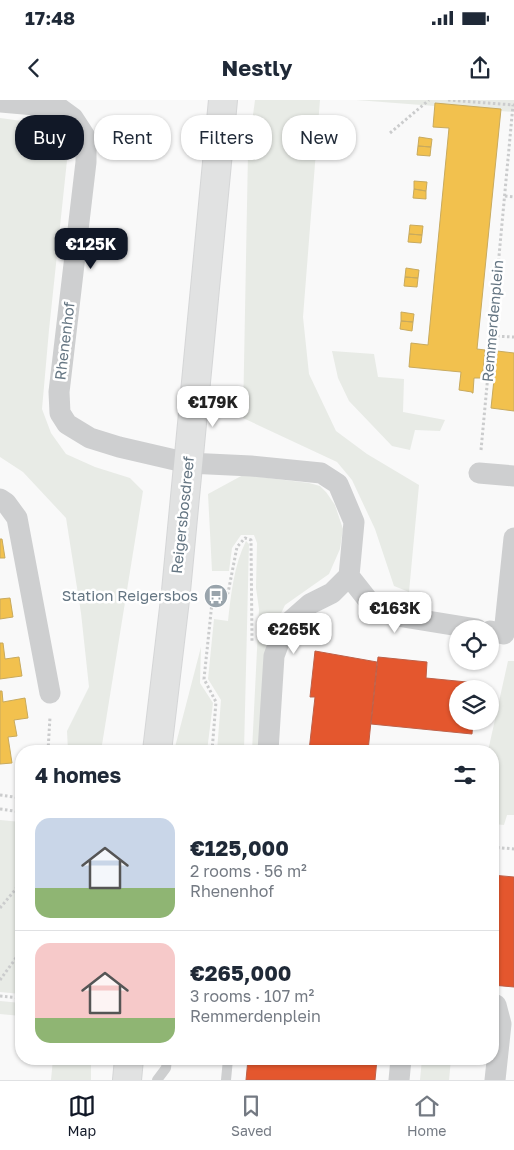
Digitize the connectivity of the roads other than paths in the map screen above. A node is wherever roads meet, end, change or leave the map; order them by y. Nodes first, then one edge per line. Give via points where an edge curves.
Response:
1 (223, 100) edge
2 (0, 102) edge
3 (188, 463) junction
4 (479, 472) road end
5 (514, 476) edge
6 (0, 499) edge
7 (514, 538) edge
8 (349, 576) junction
9 (449, 624) edge
10 (503, 633) edge
11 (50, 693) road end
12 (158, 745) edge
13 (268, 745) edge
14 (499, 1016) edge
15 (499, 1040) edge
16 (128, 1065) edge
17 (166, 1065) edge
18 (227, 1065) edge
19 (400, 1065) edge
20 (496, 1065) edge
21 (127, 1080) edge
22 (157, 1080) edge
23 (226, 1080) edge
24 (399, 1080) edge
25 (494, 1080) edge

1 - 3 street, Reigersbosdreef
2 - 3 street, Rhenenhof via 58,108 73,118 86,138 86,162 59,392 60,413 67,424 90,438
3 - 8 street via 321,473 338,484 354,522
3 - 12 street, Reigersbosdreef
4 - 5 street
6 - 11 street via 17,518
7 - 10 street
8 - 9 street via 375,609
8 - 13 street via 332,594 310,604 285,626 274,656
14 - 15 street
16 - 21 street
17 - 22 lane
18 - 23 lane
19 - 24 street
20 - 25 street

